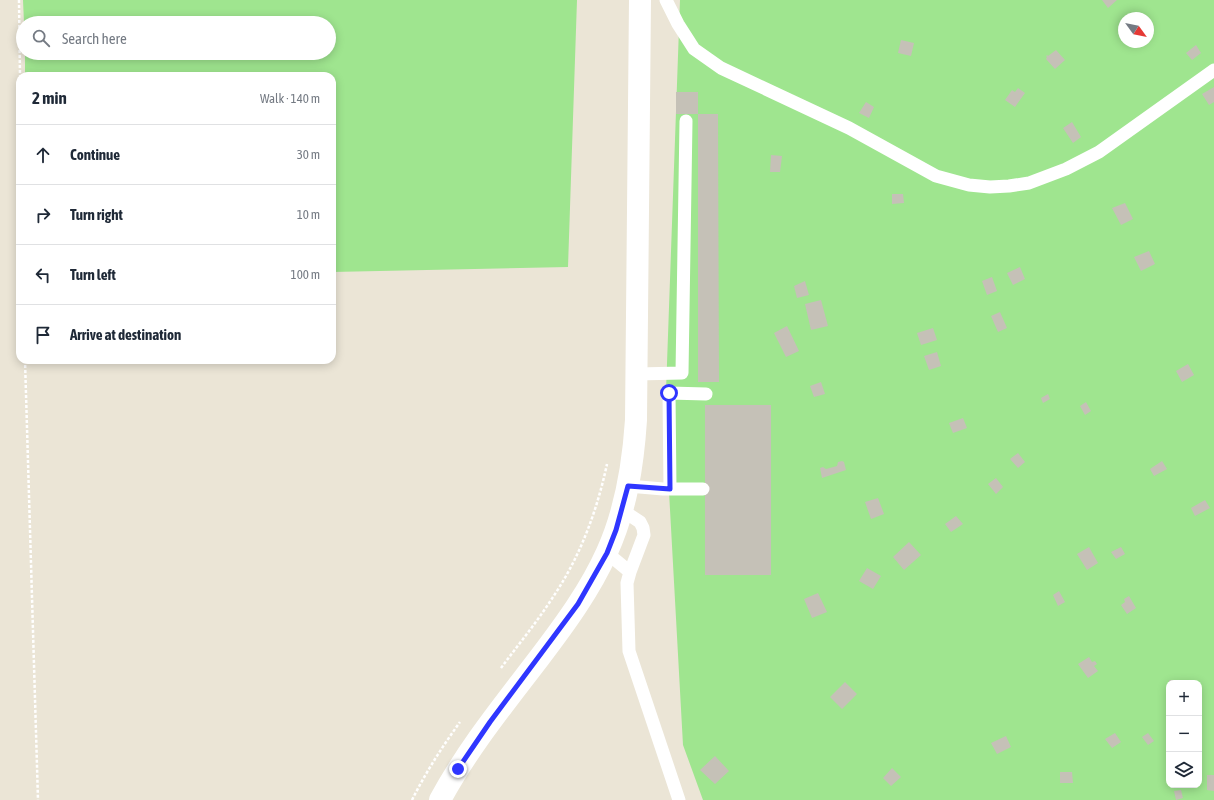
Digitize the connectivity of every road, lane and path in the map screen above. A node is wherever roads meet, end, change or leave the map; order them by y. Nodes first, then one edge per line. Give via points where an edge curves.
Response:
1 (19, 0) edge
2 (640, 0) edge
3 (666, 0) edge
4 (19, 16) edge
5 (20, 60) edge
6 (1214, 70) edge
7 (20, 72) edge
8 (686, 121) dead end
9 (25, 364) edge
10 (637, 374) junction
11 (706, 394) dead end
12 (608, 461) dead end
13 (628, 486) junction
14 (670, 489) junction
15 (703, 489) dead end
16 (622, 510) junction
17 (607, 553) junction
18 (630, 572) junction
19 (499, 670) dead end
20 (462, 720) dead end
21 (38, 800) edge
22 (412, 800) edge
23 (440, 800) edge
24 (679, 800) edge

1 - 4 path
2 - 10 main road
3 - 6 lane via 694,49 721,68 849,128 936,176 968,185 990,187 1029,183 1066,169 1099,152
5 - 7 path
8 - 10 lane via 682,373
9 - 21 path
10 - 13 main road via 635,439
11 - 14 lane via 669,393
12 - 19 path via 578,554 554,597
13 - 14 lane
13 - 16 main road
14 - 15 lane
16 - 17 main road
16 - 18 lane via 640,522 644,535
17 - 18 lane
17 - 23 main road via 578,604 478,740
18 - 24 lane via 627,583 629,651
20 - 22 path via 438,754

